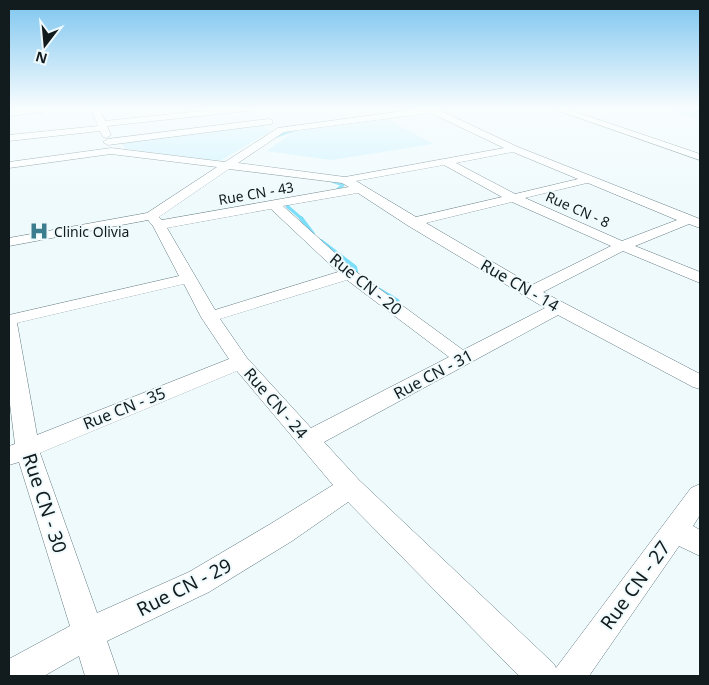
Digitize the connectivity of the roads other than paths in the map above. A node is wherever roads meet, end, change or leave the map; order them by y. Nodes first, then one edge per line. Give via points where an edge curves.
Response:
1 (51, 140) edge
2 (107, 140) edge
3 (159, 140) edge
4 (258, 140) edge
5 (495, 140) edge
6 (650, 140) edge
7 (109, 146) junction
8 (514, 149) junction
9 (11, 151) edge
10 (700, 157) edge
11 (447, 162) junction
12 (225, 166) junction
13 (345, 180) junction
14 (587, 180) junction
15 (359, 189) junction
16 (512, 197) junction
17 (274, 205) junction
18 (155, 221) junction
19 (412, 222) junction
20 (694, 222) edge
21 (9, 242) edge
22 (622, 246) junction
23 (348, 274) junction
24 (190, 278) junction
25 (700, 278) edge
26 (531, 292) junction
27 (558, 308) junction
28 (210, 316) junction
29 (9, 320) edge
30 (9, 325) edge
31 (462, 358) junction
32 (240, 362) junction
33 (700, 382) edge
34 (308, 440) junction
35 (18, 452) edge
36 (350, 487) junction
37 (700, 494) edge
38 (675, 530) junction
39 (700, 544) edge
40 (87, 634) junction
41 (11, 676) edge
42 (102, 676) edge
43 (542, 676) edge
44 (569, 676) edge

1 - 9 street
2 - 7 street
3 - 7 street
4 - 12 street
5 - 8 street
6 - 10 street
7 - 9 street
7 - 12 street
8 - 11 street
8 - 14 street
11 - 13 street
11 - 16 street, Rue CN - 8
12 - 13 street
12 - 18 street
13 - 15 street, Rue CN - 14
14 - 16 street
14 - 20 street
15 - 17 street, Rue CN - 43
15 - 19 street, Rue CN - 14
16 - 19 street
16 - 22 street, Rue CN - 8
17 - 18 street, Rue CN - 43
17 - 23 street, Rue CN - 20
18 - 21 street, Rue CN - 43
18 - 24 street, Rue CN - 24
19 - 26 street, Rue CN - 14
20 - 22 street
22 - 25 street, Rue CN - 8
22 - 26 street
23 - 28 street
23 - 31 street, Rue CN - 20
24 - 28 street, Rue CN - 24
24 - 29 street
26 - 27 street, Rue CN - 14
27 - 31 street, Rue CN - 31
27 - 33 street, Rue CN - 14
28 - 32 street, Rue CN - 24
30 - 35 street, Rue CN - 30
31 - 34 street, Rue CN - 31
32 - 34 street, Rue CN - 24
32 - 35 street, Rue CN - 35
34 - 36 street, Rue CN - 24
35 - 40 street, Rue CN - 30
36 - 40 street, Rue CN - 29 via 199,582
36 - 43 street, Rue CN - 24
37 - 38 street, Rue CN - 27
38 - 39 street
38 - 44 street, Rue CN - 27
40 - 41 street, Rue CN - 29
40 - 42 street, Rue CN - 30

